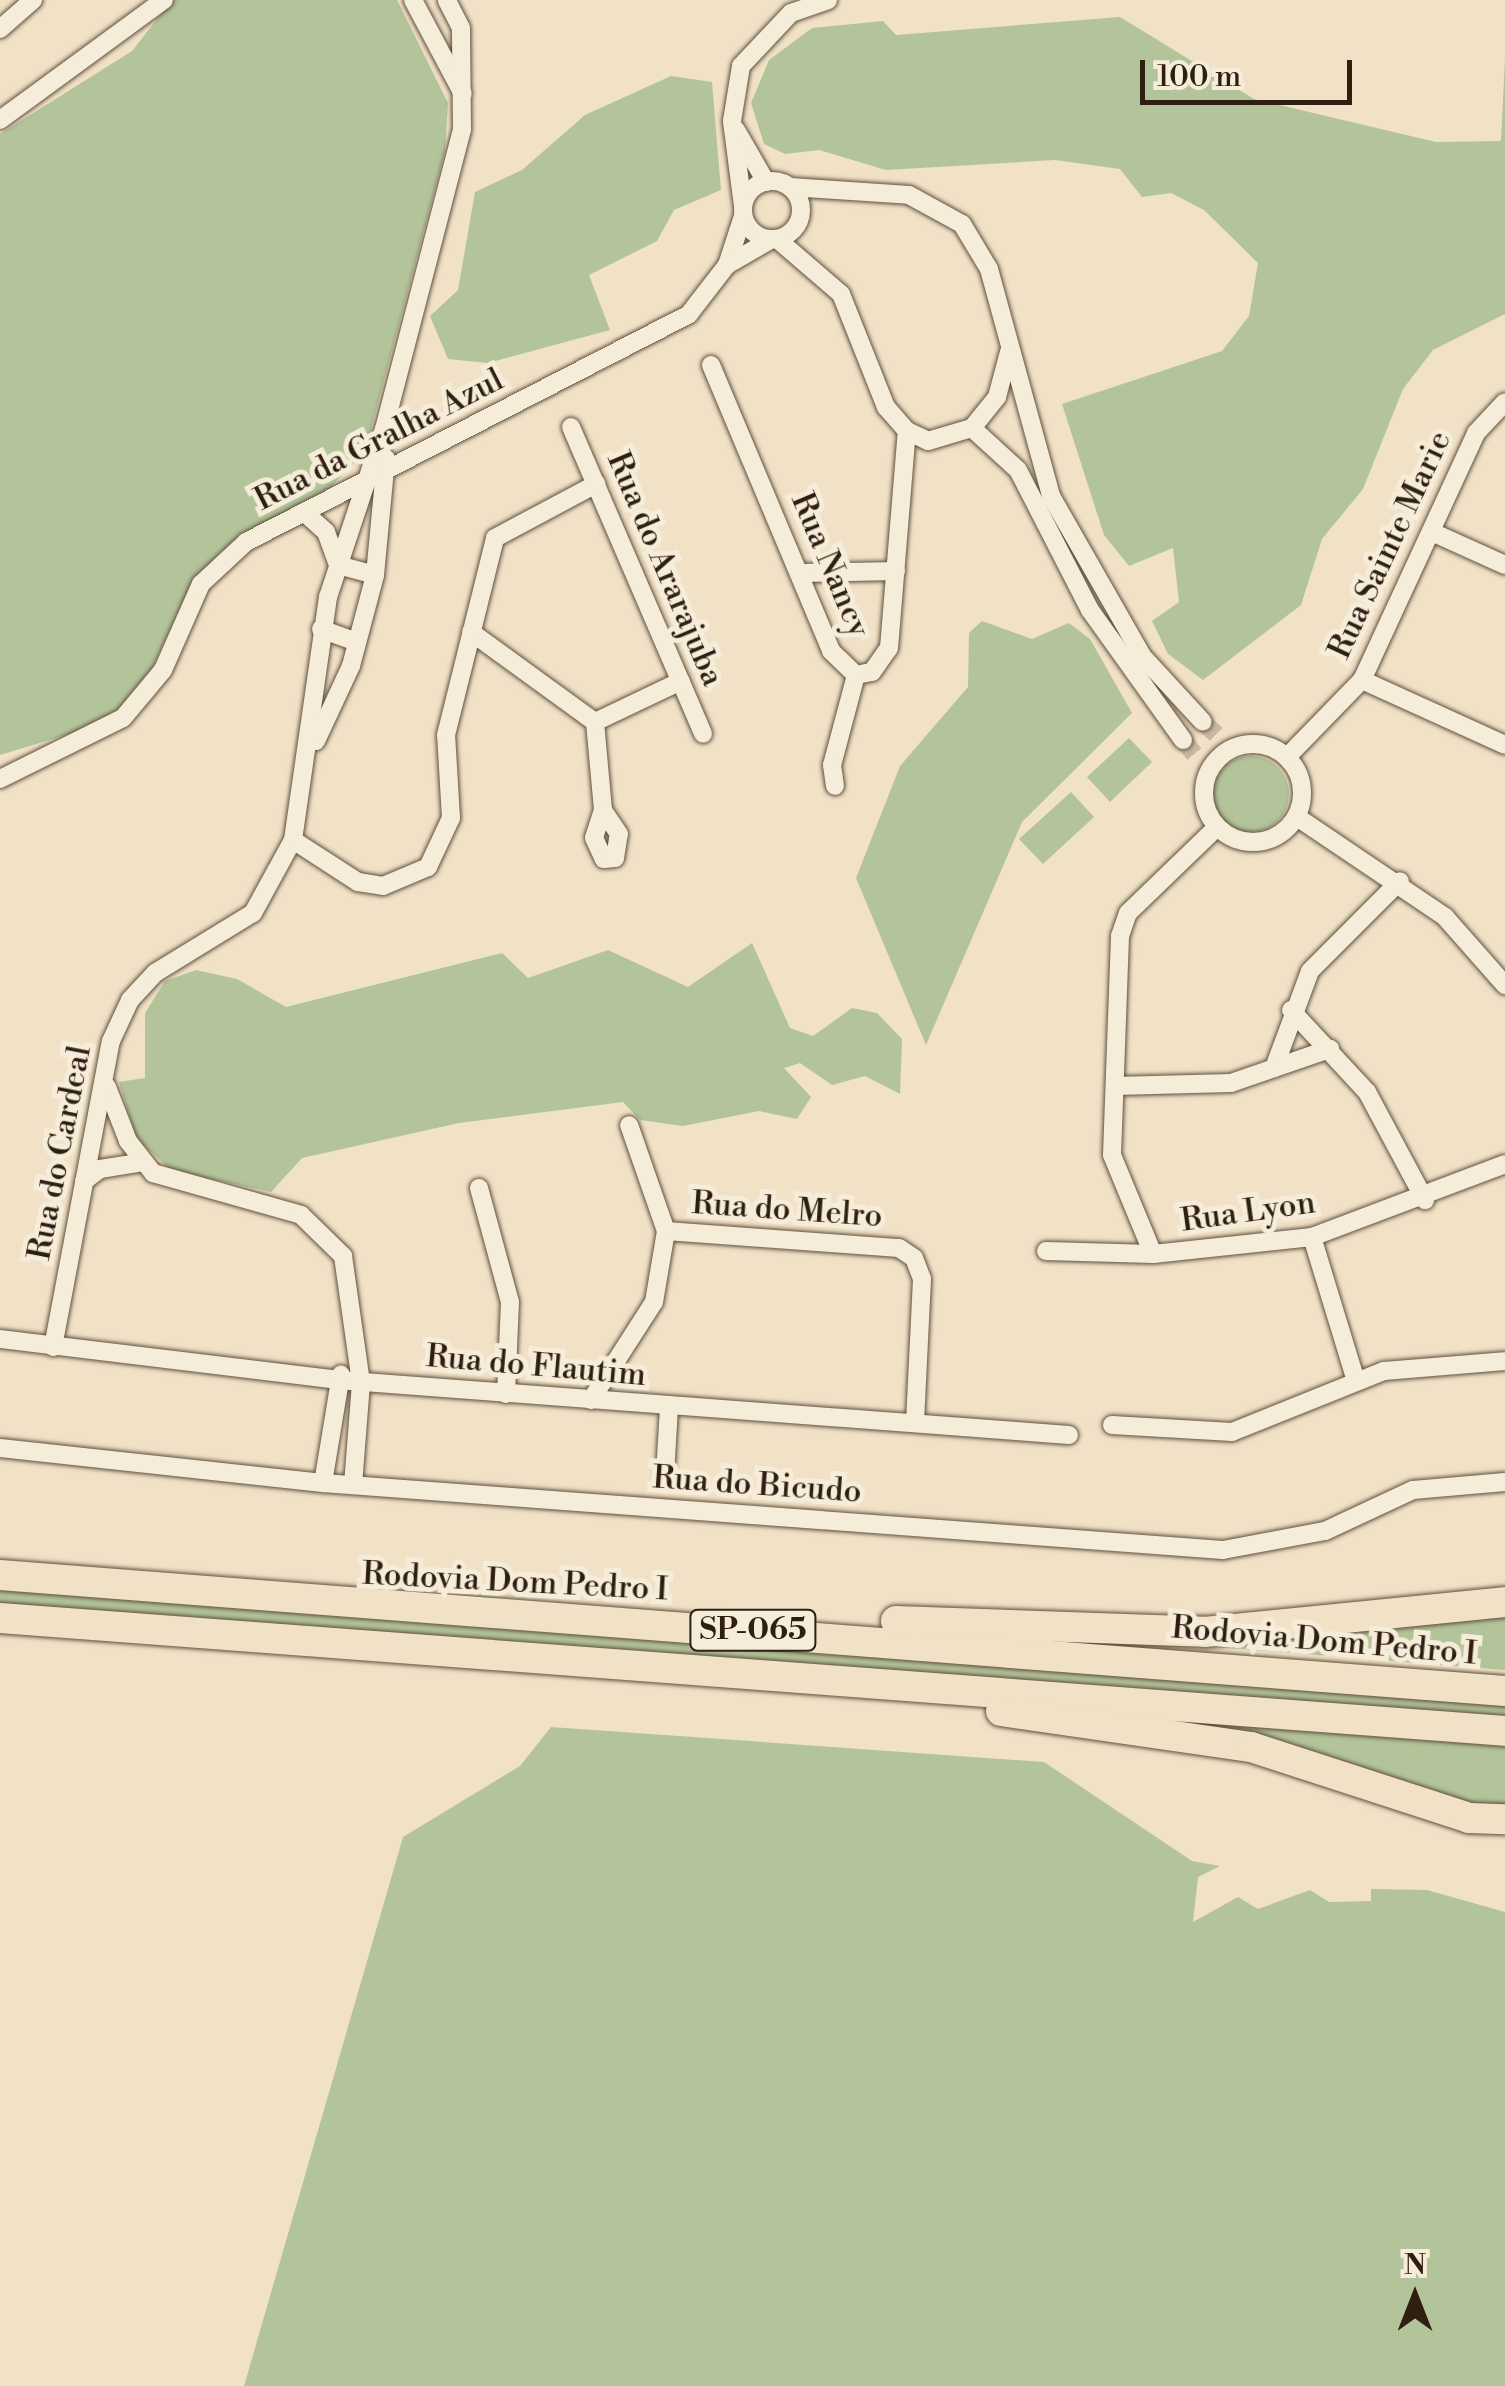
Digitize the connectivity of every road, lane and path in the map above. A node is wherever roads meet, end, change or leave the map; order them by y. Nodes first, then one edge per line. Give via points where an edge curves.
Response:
1 (33, 0) edge
2 (164, 0) edge
3 (412, 0) edge
4 (447, 0) edge
5 (828, 0) edge
6 (148, 7) edge
7 (0, 29) edge
8 (463, 94) junction
9 (0, 120) edge
10 (732, 121) junction
11 (766, 182) junction
12 (790, 187) junction
13 (743, 211) junction
14 (775, 239) junction
15 (728, 265) junction
16 (1011, 343) junction
17 (712, 365) dead end
18 (1505, 402) edge
19 (571, 427) dead end
20 (972, 428) junction
21 (384, 429) junction
22 (907, 431) junction
23 (386, 469) junction
24 (365, 478) junction
25 (596, 484) junction
26 (305, 512) junction
27 (1434, 534) junction
28 (338, 565) junction
29 (1505, 565) edge
30 (896, 571) junction
31 (802, 573) junction
32 (375, 575) junction
33 (322, 629) junction
34 (471, 632) junction
35 (357, 642) junction
36 (856, 675) junction
37 (1362, 680) junction
38 (680, 682) junction
39 (595, 722) junction
40 (1203, 722) tunnel mouth
41 (703, 734) dead end
42 (1183, 740) tunnel mouth
43 (1505, 745) edge
44 (310, 752) junction
45 (1287, 757) junction
46 (0, 779) edge
47 (835, 786) dead end
48 (603, 810) dead end
49 (1297, 817) junction
50 (1216, 828) junction
51 (292, 840) junction
52 (1400, 881) junction
53 (1505, 985) edge
54 (1291, 1010) junction
55 (1330, 1049) junction
56 (1274, 1068) junction
57 (106, 1082) junction
58 (1114, 1086) junction
59 (629, 1125) dead end
60 (140, 1163) junction
61 (1505, 1164) edge
62 (84, 1182) junction
63 (478, 1188) dead end
64 (1424, 1200) junction
65 (666, 1231) junction
66 (1312, 1237) junction
67 (1046, 1251) dead end
68 (1153, 1254) junction
69 (0, 1338) edge
70 (53, 1346) junction
71 (352, 1356) junction
72 (1505, 1361) edge
73 (337, 1380) junction
74 (1356, 1381) junction
75 (362, 1382) junction
76 (506, 1394) junction
77 (592, 1400) junction
78 (668, 1408) junction
79 (915, 1423) junction
80 (1112, 1425) dead end
81 (1069, 1435) dead end
82 (0, 1448) edge
83 (665, 1476) dead end
84 (1502, 1481) edge
85 (324, 1483) junction
86 (354, 1485) junction
87 (0, 1574) edge
88 (1505, 1602) edge
89 (0, 1618) edge
90 (556, 1620) junction
91 (686, 1670) junction
92 (1505, 1690) edge
93 (1505, 1731) edge
94 (1505, 1819) edge

1 - 7 street
2 - 6 street
3 - 8 street
4 - 8 street via 462,28
5 - 10 street via 762,35 732,89
6 - 9 street
8 - 21 street via 462,129
10 - 11 street
10 - 13 street
11 - 12 street
11 - 13 street
12 - 14 street via 801,213
12 - 16 street via 888,191 941,209 962,224 989,270
13 - 14 street via 754,234
13 - 15 street, Rua da Gralha Azul
14 - 15 street, Rua da Gralha Azul
14 - 22 street via 841,294 886,407
15 - 23 street, Rua da Gralha Azul via 689,314
16 - 20 street via 997,396
16 - 40 street via 1051,496 1143,657
17 - 31 street, Rua Nancy
18 - 27 street, Rua Sainte Marie via 1476,433
19 - 25 street, Rua do Ararajuba
20 - 22 street via 928,441
20 - 42 street via 1018,470 1090,610
21 - 23 street
21 - 24 street
22 - 30 street
23 - 24 street, Rua da Gralha Azul
23 - 32 street
24 - 26 street, Rua da Gralha Azul
24 - 28 street
25 - 34 street via 495,538
25 - 38 street, Rua do Ararajuba
26 - 28 street via 326,532
26 - 46 street, Rua da Gralha Azul via 220,562 155,682 113,723
27 - 29 street
27 - 37 street, Rua Sainte Marie
28 - 32 street
28 - 33 street
30 - 31 street
30 - 36 street via 888,648 872,672
31 - 36 street, Rua Nancy via 831,651
32 - 35 street
33 - 35 street
33 - 44 street
34 - 39 street
34 - 51 street via 446,735 452,818 428,866 383,886 358,882
35 - 44 street
36 - 47 street, Rua Nancy via 832,766
37 - 43 street
37 - 45 street, Rua Sainte Marie
38 - 39 street
38 - 41 street, Rua do Ararajuba
39 - 48 street
44 - 51 street, Rua do Cardeal
45 - 49 street via 1302,786
45 - 50 street via 1260,744 1224,742 1202,763 1203,794
49 - 50 street via 1259,843
49 - 52 street
50 - 58 street via 1128,913
51 - 57 street, Rua do Cardeal via 253,913 155,972 130,1000
52 - 53 street
52 - 54 street via 1310,971
54 - 55 street
54 - 56 street
55 - 56 street
55 - 64 street via 1367,1092
56 - 58 street via 1231,1083
57 - 60 street
57 - 62 street, Rua do Cardeal
58 - 68 street via 1112,1155
59 - 65 street
60 - 62 street via 100,1168
60 - 71 street via 180,1187 301,1215 327,1234 352,1279
61 - 64 street, Rua Lyon
62 - 70 street, Rua do Cardeal
63 - 76 street via 510,1302
64 - 66 street, Rua Lyon
65 - 77 street via 654,1302
65 - 79 street, Rua do Melro via 899,1248 914,1258 922,1279
66 - 68 street, Rua Lyon
66 - 74 street
67 - 68 street, Rua Lyon
69 - 70 street, Rua do Flautim
70 - 73 street, Rua do Flautim
71 - 73 street
71 - 75 street
72 - 74 street via 1452,1359
73 - 75 street, Rua do Flautim
73 - 85 street
74 - 80 street via 1232,1432
75 - 76 street, Rua do Flautim
75 - 86 street
76 - 77 street, Rua do Flautim
77 - 78 street, Rua do Flautim
78 - 79 street, Rua do Flautim
78 - 83 street
79 - 81 street, Rua do Flautim
82 - 85 street, Rua do Bicudo
84 - 86 street, Rua do Bicudo via 1413,1490 1325,1531 1223,1550
85 - 86 street, Rua do Bicudo
87 - 90 highway, Rodovia Dom Pedro I / SP-065
88 - 90 highway via 1205,1632 742,1614
89 - 91 highway, SP-065
90 - 92 highway, Rodovia Dom Pedro I / SP-065
91 - 93 highway, SP-065
91 - 94 highway via 1210,1738 1469,1818

